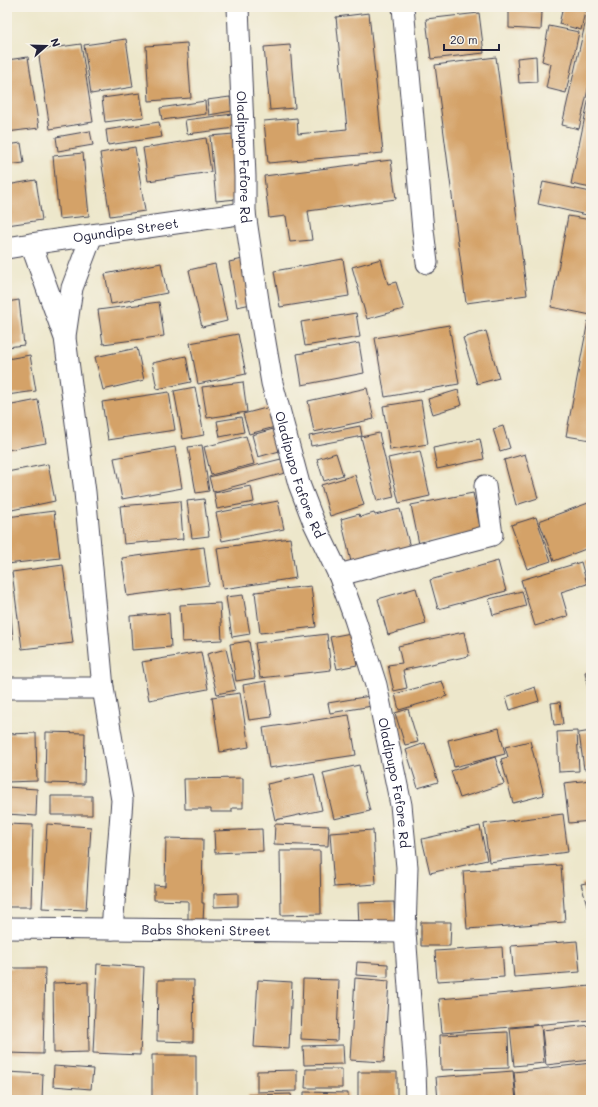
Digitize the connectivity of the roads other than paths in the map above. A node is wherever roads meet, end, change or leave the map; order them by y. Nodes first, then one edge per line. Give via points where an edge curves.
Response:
1 (238, 7) edge
2 (403, 7) edge
3 (245, 213) junction
4 (92, 235) junction
5 (31, 244) junction
6 (7, 248) edge
7 (427, 263) dead end
8 (64, 338) junction
9 (485, 486) dead end
10 (339, 575) junction
11 (7, 688) edge
12 (103, 688) junction
13 (7, 928) edge
14 (112, 929) junction
15 (405, 932) junction
16 (416, 1100) edge

1 - 3 street, Oladipupo Fafore Rd
2 - 7 street
3 - 4 street, Ogundipe Street
3 - 10 street, Oladipupo Fafore Rd via 272,383 299,484
4 - 5 street, Ogundipe Street
4 - 8 street via 72,288
5 - 6 street, Ogundipe Street
5 - 8 street
8 - 12 street via 85,492
9 - 10 street via 492,535
10 - 15 street, Oladipupo Fafore Rd via 376,685 401,805 407,867
11 - 12 street
12 - 14 street via 122,800
13 - 14 street, Babs Shokeni Street
14 - 15 street, Babs Shokeni Street
15 - 16 street, Oladipupo Fafore Rd

